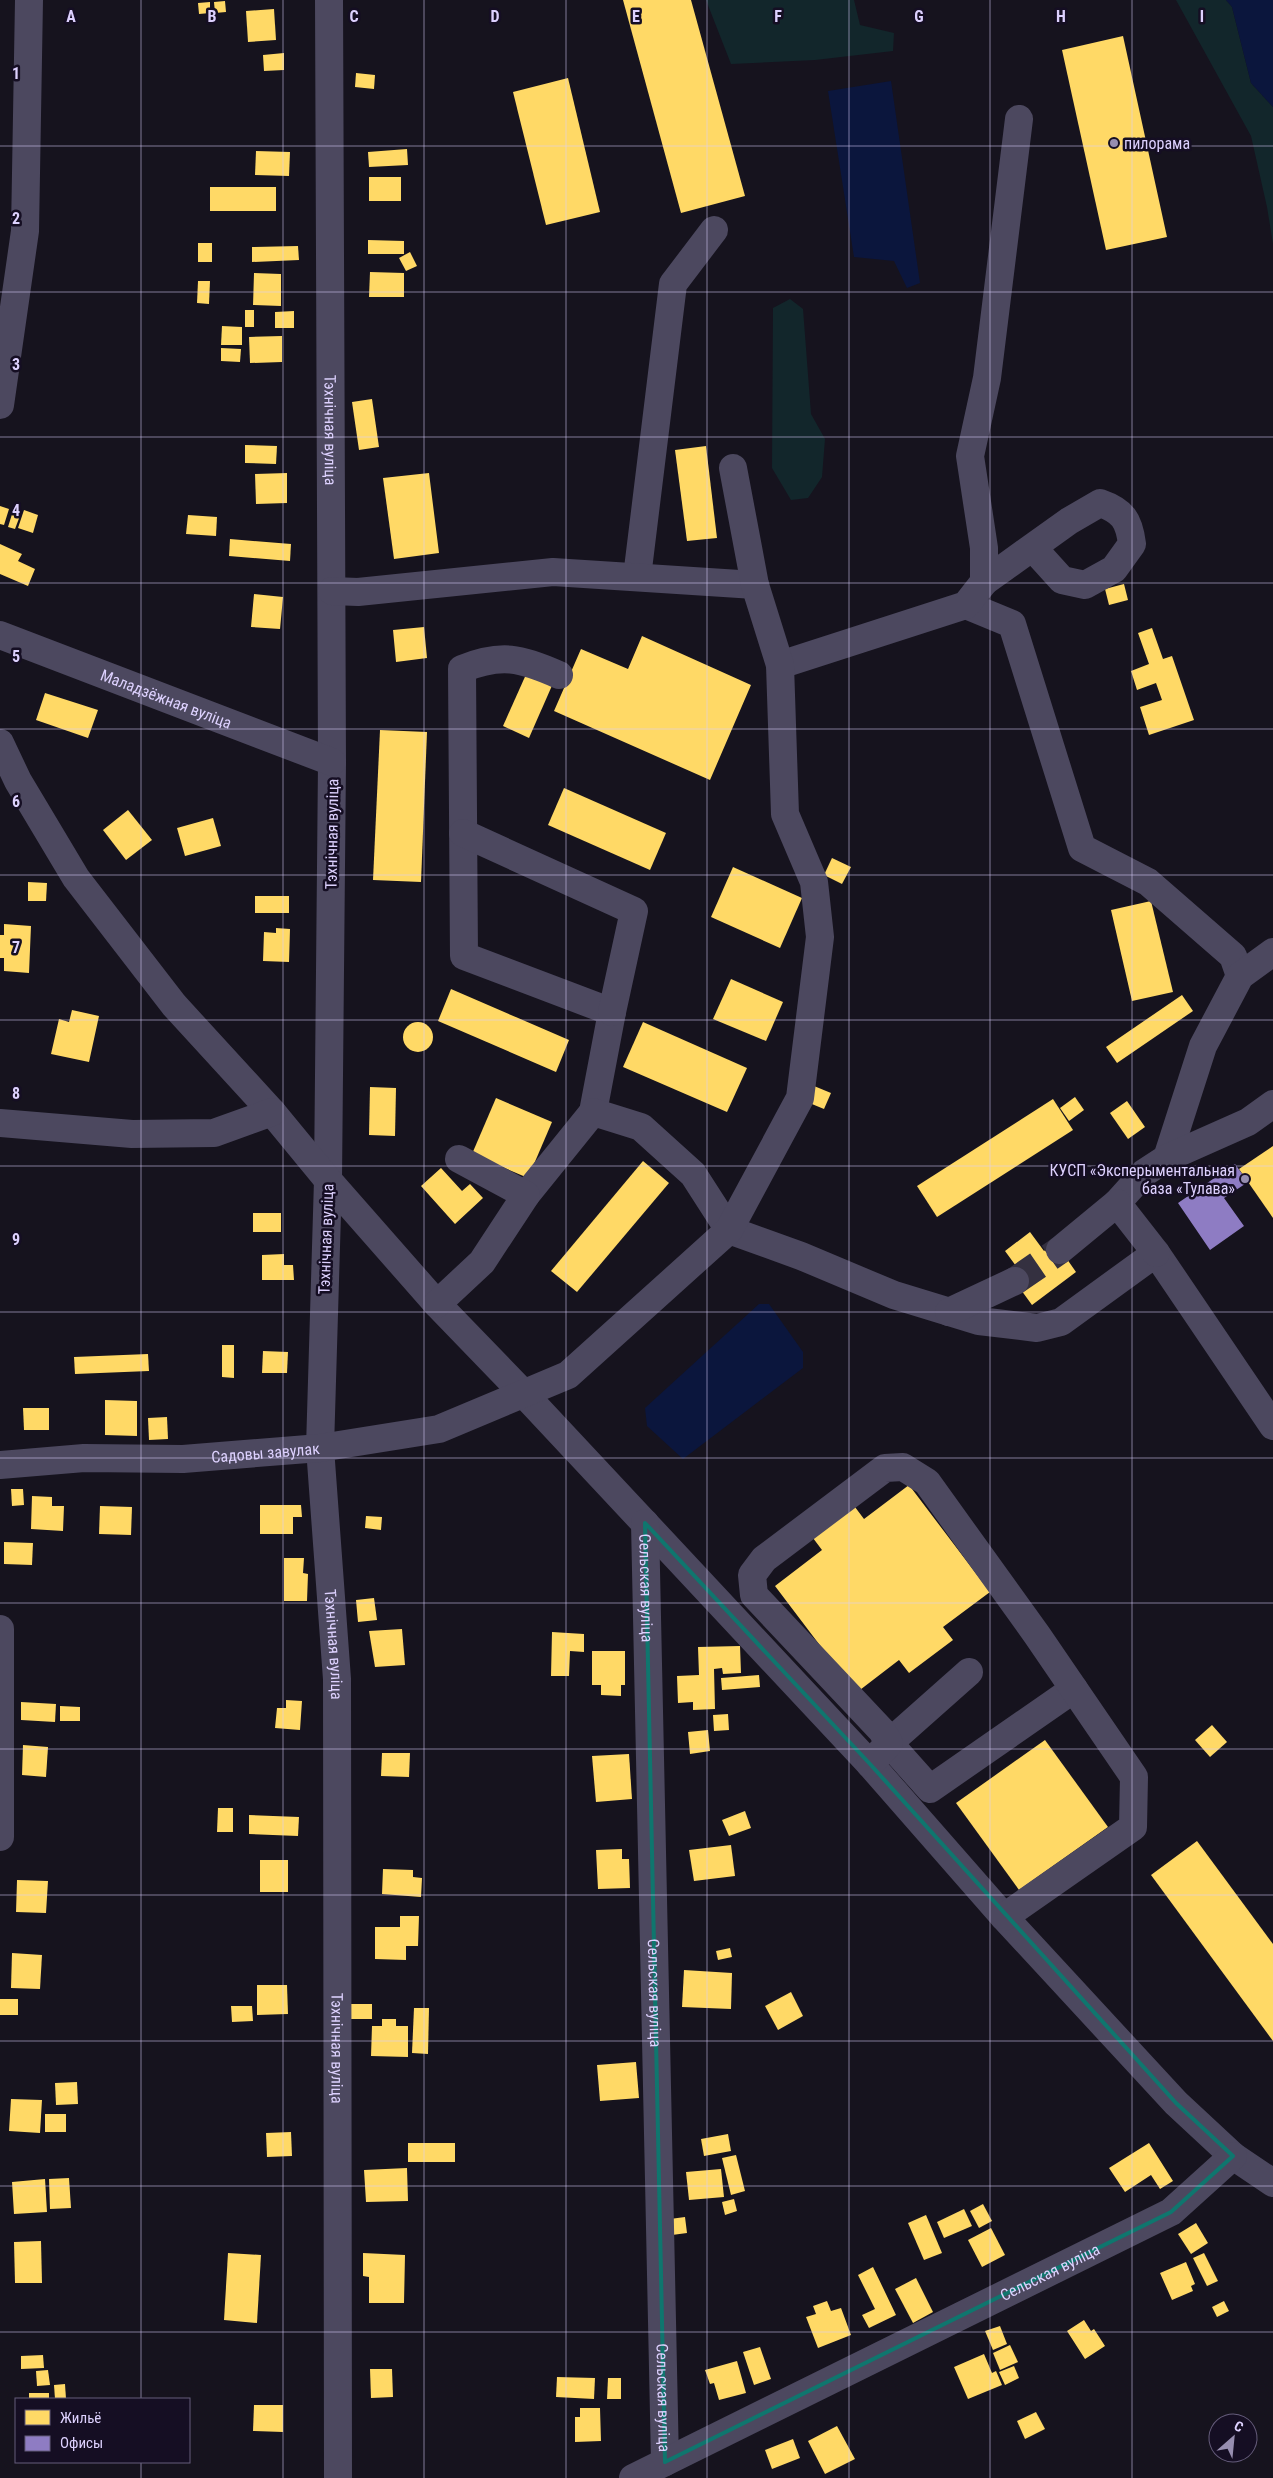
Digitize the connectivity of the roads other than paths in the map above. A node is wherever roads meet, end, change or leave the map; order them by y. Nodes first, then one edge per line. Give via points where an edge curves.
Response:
1 (30, 0) edge
2 (329, 0) edge
3 (1020, 119) dead end
4 (714, 230) dead end
5 (0, 405) edge
6 (733, 468) dead end
7 (1033, 548) dead end
8 (637, 577) junction
9 (984, 582) junction
10 (755, 585) junction
11 (332, 591) junction
12 (966, 605) junction
13 (0, 635) edge
14 (780, 665) junction
15 (559, 675) dead end
16 (0, 743) edge
17 (332, 762) junction
18 (463, 833) junction
19 (1273, 952) edge
20 (1240, 976) junction
21 (612, 1012) junction
22 (1273, 1104) edge
23 (272, 1112) junction
24 (594, 1112) junction
25 (0, 1123) edge
26 (1167, 1158) junction
27 (459, 1159) dead end
28 (328, 1180) junction
29 (526, 1195) junction
30 (1117, 1203) junction
31 (729, 1230) junction
32 (1060, 1250) tunnel mouth
33 (1156, 1253) junction
34 (1015, 1281) tunnel mouth
35 (437, 1304) junction
36 (949, 1312) junction
37 (524, 1394) junction
38 (1273, 1426) edge
39 (320, 1448) junction
40 (0, 1465) edge
41 (645, 1523) junction
42 (0, 1629) edge
43 (969, 1672) dead end
44 (1074, 1689) junction
45 (890, 1743) junction
46 (870, 1764) junction
47 (0, 1837) edge
48 (1004, 1917) junction
49 (1233, 2156) junction
50 (1273, 2183) edge
51 (665, 2462) junction
52 (338, 2478) edge
53 (634, 2478) edge

1 - 5 street via 25,231
2 - 11 street, Тэхнічная вуліца
3 - 9 street via 987,378 970,456 984,548
4 - 8 street via 673,284
6 - 10 street, Садовы завулак
7 - 9 street
8 - 10 street
8 - 11 street via 553,572 358,592
9 - 12 street
10 - 14 street, Садовы завулак
11 - 17 street, Тэхнічная вуліца
12 - 14 street
12 - 20 street via 1012,624 1082,848 1148,882 1234,956
13 - 17 street, Маладзёжная вуліца
14 - 31 street, Садовы завулак via 785,814 814,882 820,937 800,1098
15 - 18 street via 528,661 485,660 462,669
16 - 23 street via 18,781 76,878 174,1005
17 - 28 street, Тэхнічная вуліца
18 - 21 street via 464,956
18 - 21 street via 634,911
19 - 20 street
20 - 26 street via 1203,1046
21 - 24 street
22 - 26 street via 1248,1122
23 - 25 street via 214,1133 132,1134
23 - 28 street
24 - 29 street
24 - 31 street via 641,1127 693,1174
26 - 30 street via 1144,1173
27 - 29 street
28 - 35 street
28 - 39 street, Тэхнічная вуліца
29 - 35 street via 482,1262
30 - 32 street
30 - 33 street
31 - 36 street via 801,1256 894,1296
31 - 37 street, Садовы завулак via 568,1375
33 - 36 street via 1061,1322 1037,1328 979,1321
33 - 38 street
34 - 36 street
35 - 37 street
37 - 39 street, Садовы завулак via 439,1429
37 - 41 street
39 - 40 street, Садовы завулак via 183,1459 84,1458
39 - 52 street, Тэхнічная вуліца via 337,1680
41 - 46 street
41 - 51 street, Сельская вуліца
42 - 47 street
43 - 45 street
44 - 45 street via 930,1789
44 - 45 street via 926,1482 903,1467 885,1468 764,1559 752,1575 754,1595
44 - 48 street via 1134,1777 1134,1827
45 - 46 street
46 - 48 street
48 - 49 street via 1176,2103
49 - 50 street
49 - 51 street, Сельская вуліца via 1171,2212
51 - 53 street, Сельская вуліца

